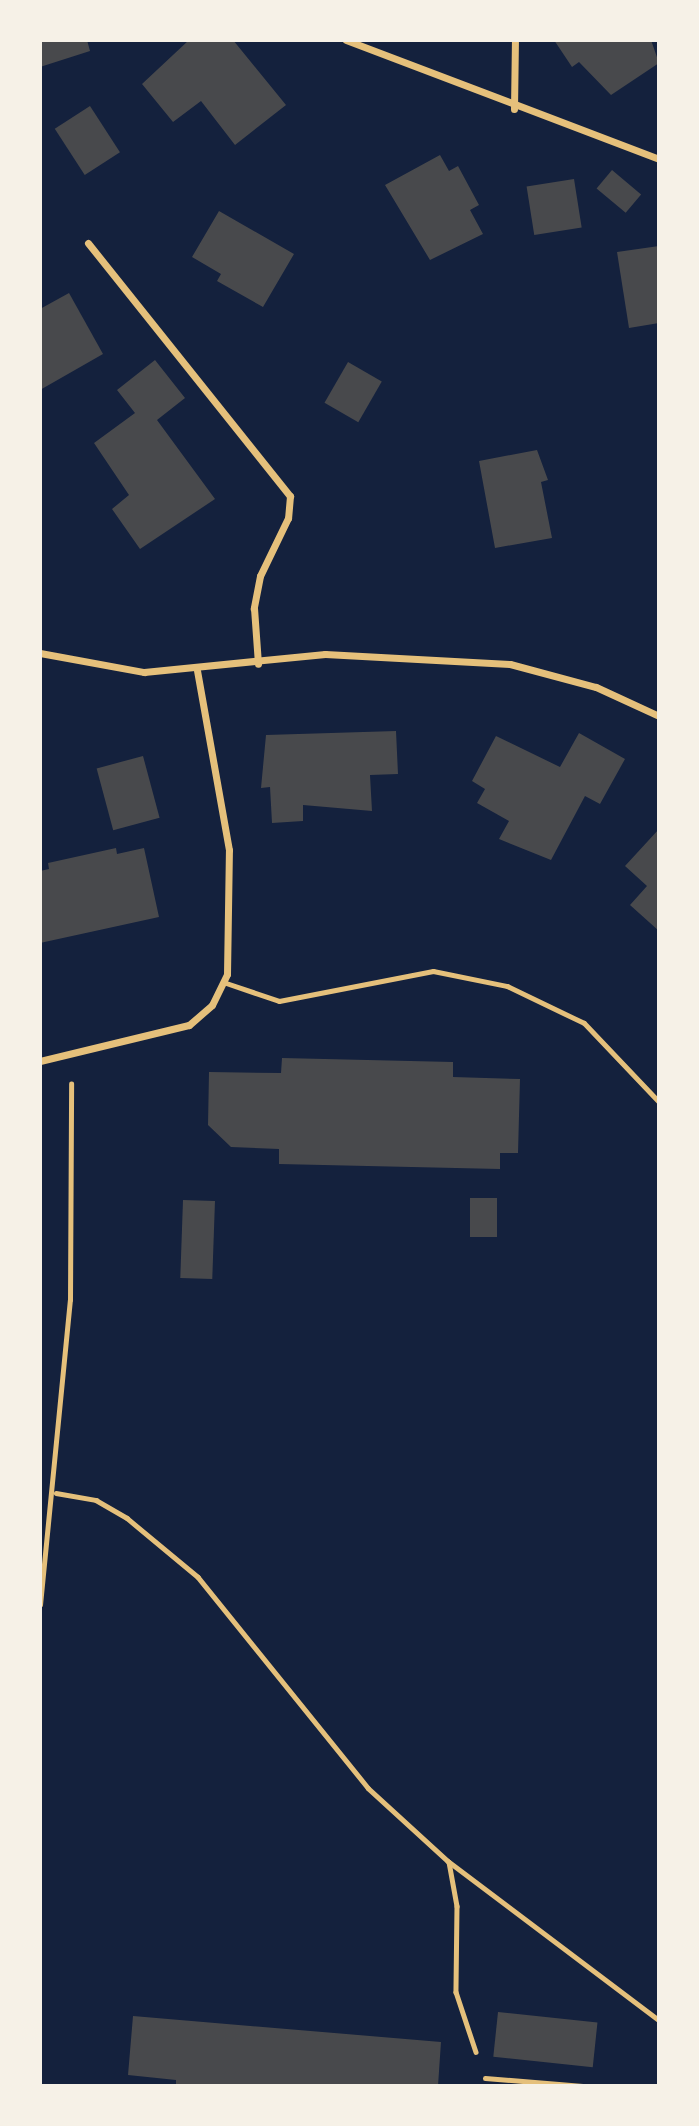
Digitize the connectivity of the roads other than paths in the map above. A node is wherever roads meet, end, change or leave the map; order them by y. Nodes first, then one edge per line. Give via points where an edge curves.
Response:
1 (346, 40) edge
2 (515, 40) edge
3 (514, 109) junction
4 (659, 159) edge
5 (88, 243) dead end
6 (40, 653) edge
7 (258, 664) junction
8 (197, 671) junction
9 (659, 716) edge
10 (223, 982) junction
11 (40, 1061) edge
12 (659, 1102) edge
13 (485, 2078) road end
14 (583, 2086) edge

1 - 3 street
2 - 3 street
3 - 4 street
5 - 7 street via 279,475 290,496 288,518 260,576 254,608
6 - 8 street via 108,668
7 - 8 street
7 - 9 street via 325,654 510,664 596,687
8 - 10 street via 229,850 233,932
10 - 11 street via 212,1005 189,1026
10 - 12 lane via 279,1002 433,971 507,986 583,1023
13 - 14 lane

